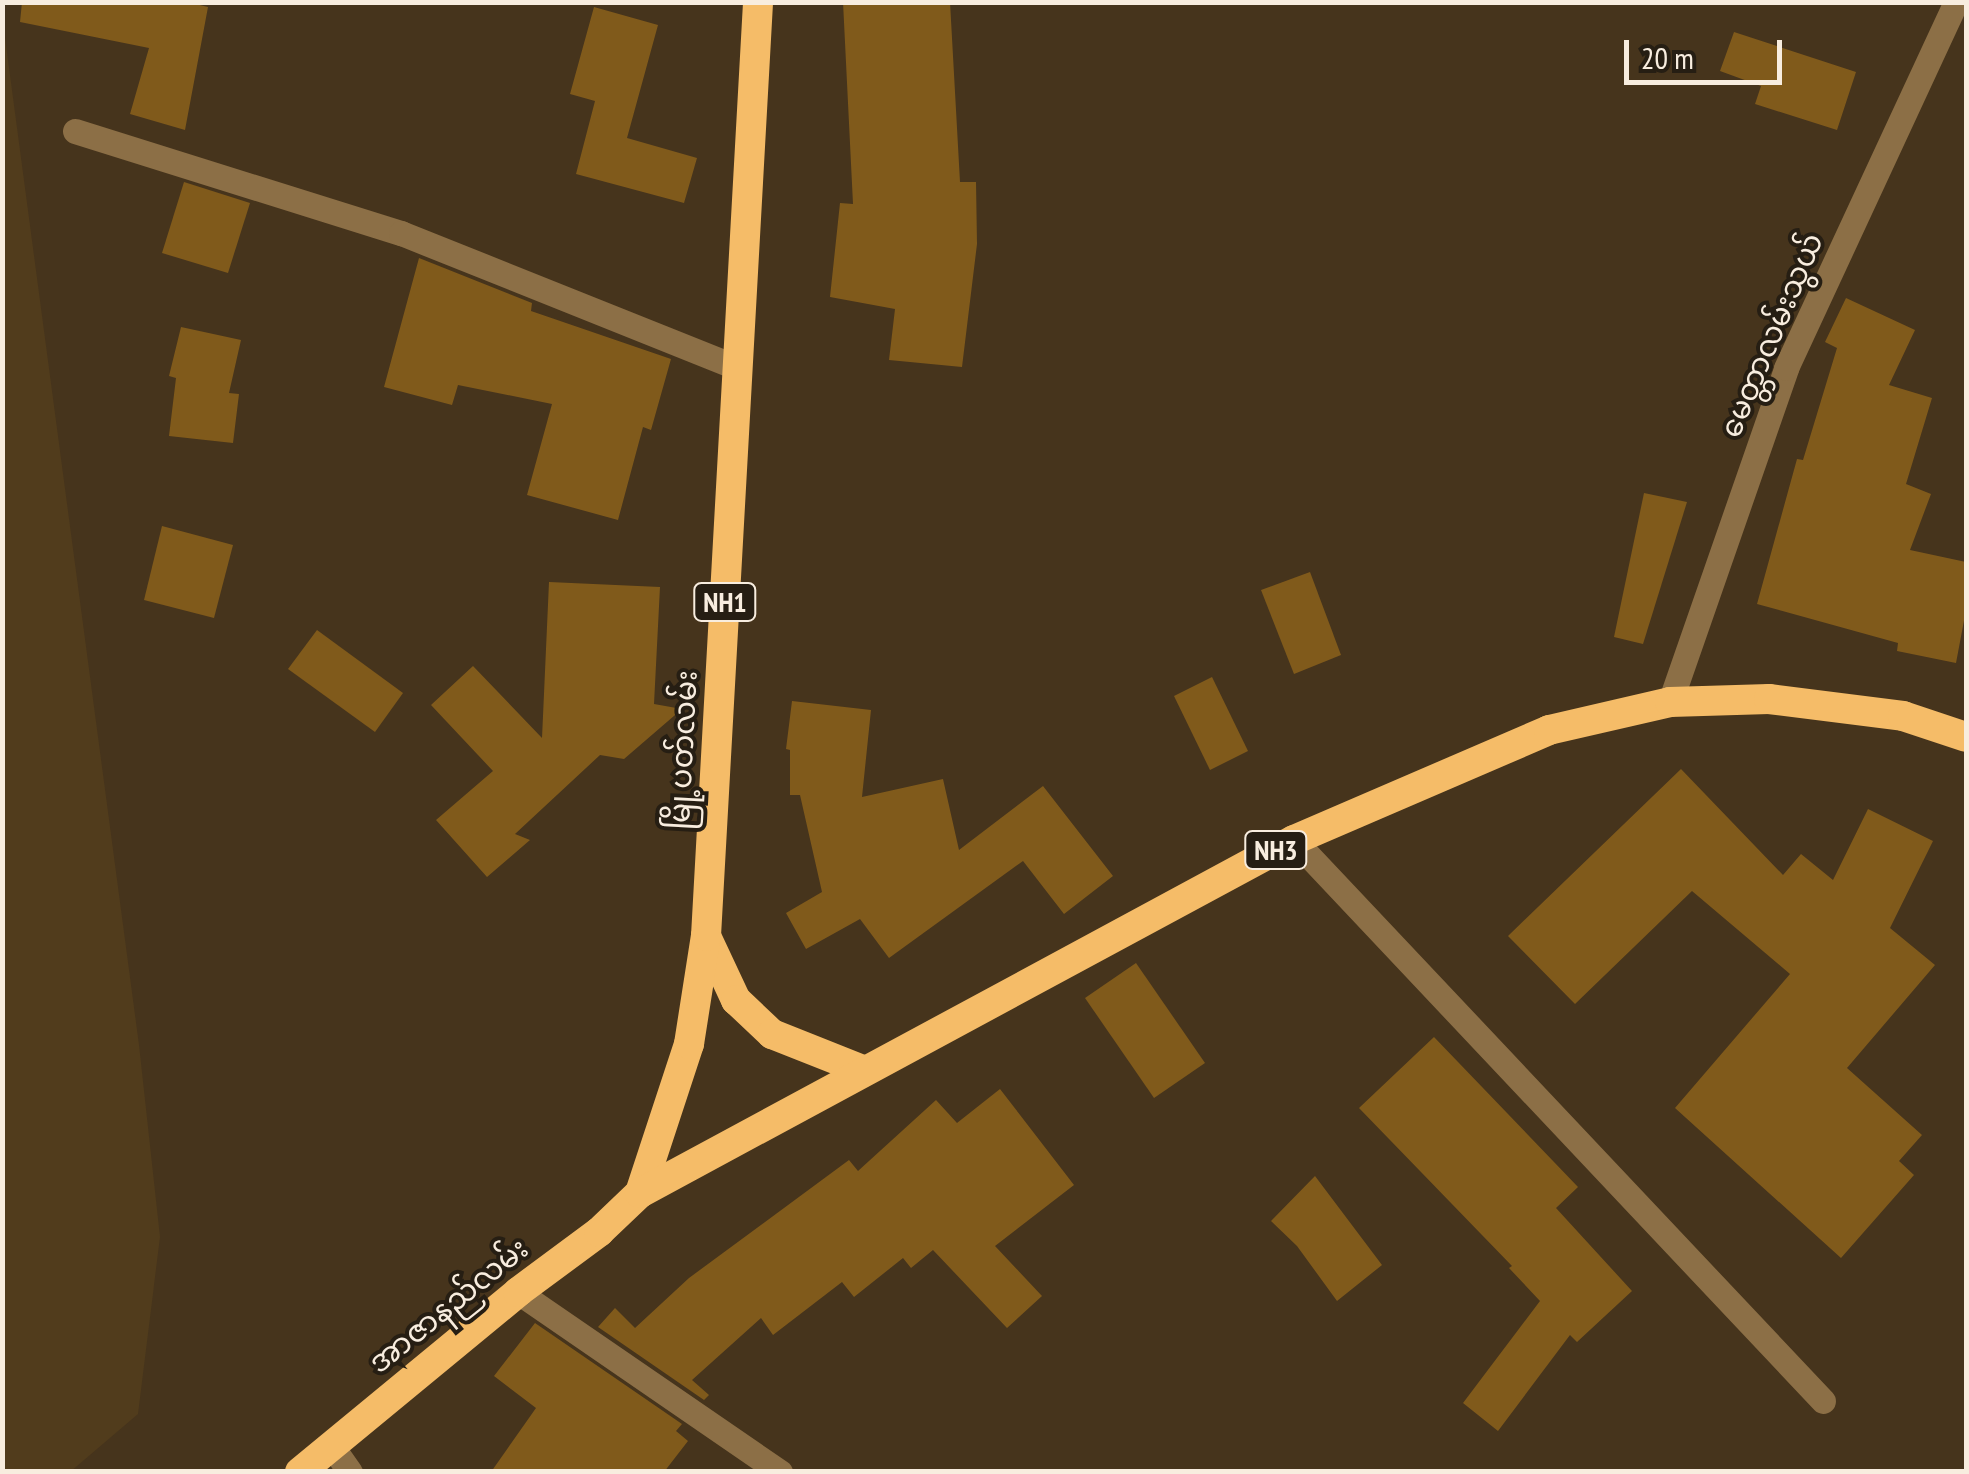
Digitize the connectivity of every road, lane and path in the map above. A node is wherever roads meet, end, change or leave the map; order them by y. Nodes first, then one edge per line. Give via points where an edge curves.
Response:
1 (758, 2) edge
2 (1956, 2) edge
3 (74, 131) dead end
4 (738, 368) junction
5 (1670, 702) junction
6 (1966, 737) edge
7 (1294, 840) junction
8 (706, 936) junction
9 (863, 1070) junction
10 (640, 1193) junction
11 (518, 1292) junction
12 (1823, 1402) dead end
13 (331, 1445) junction
14 (300, 1472) edge
15 (350, 1472) edge
16 (780, 1472) edge

1 - 4 highway, မြို့ပတ်လမ်း / NH1
2 - 5 street, မေတ္တာလမ်းသွယ် via 1786,368
3 - 4 street via 400,232
4 - 8 highway, မြို့ပတ်လမ်း / NH1
5 - 6 highway, NH3 via 1788,701 1903,716
5 - 7 highway, NH3 via 1548,730
7 - 9 highway, NH3
7 - 12 street
8 - 9 highway via 736,1000 772,1034
8 - 10 highway, မြို့ပတ်လမ်း / NH1 via 689,1044
9 - 10 highway, NH3
10 - 11 highway, အာဇာနည်လမ်း / NH1
11 - 13 highway, အာဇာနည်လမ်း / NH1
11 - 16 street
13 - 14 highway, အာဇာနည်လမ်း / NH1
13 - 15 street

